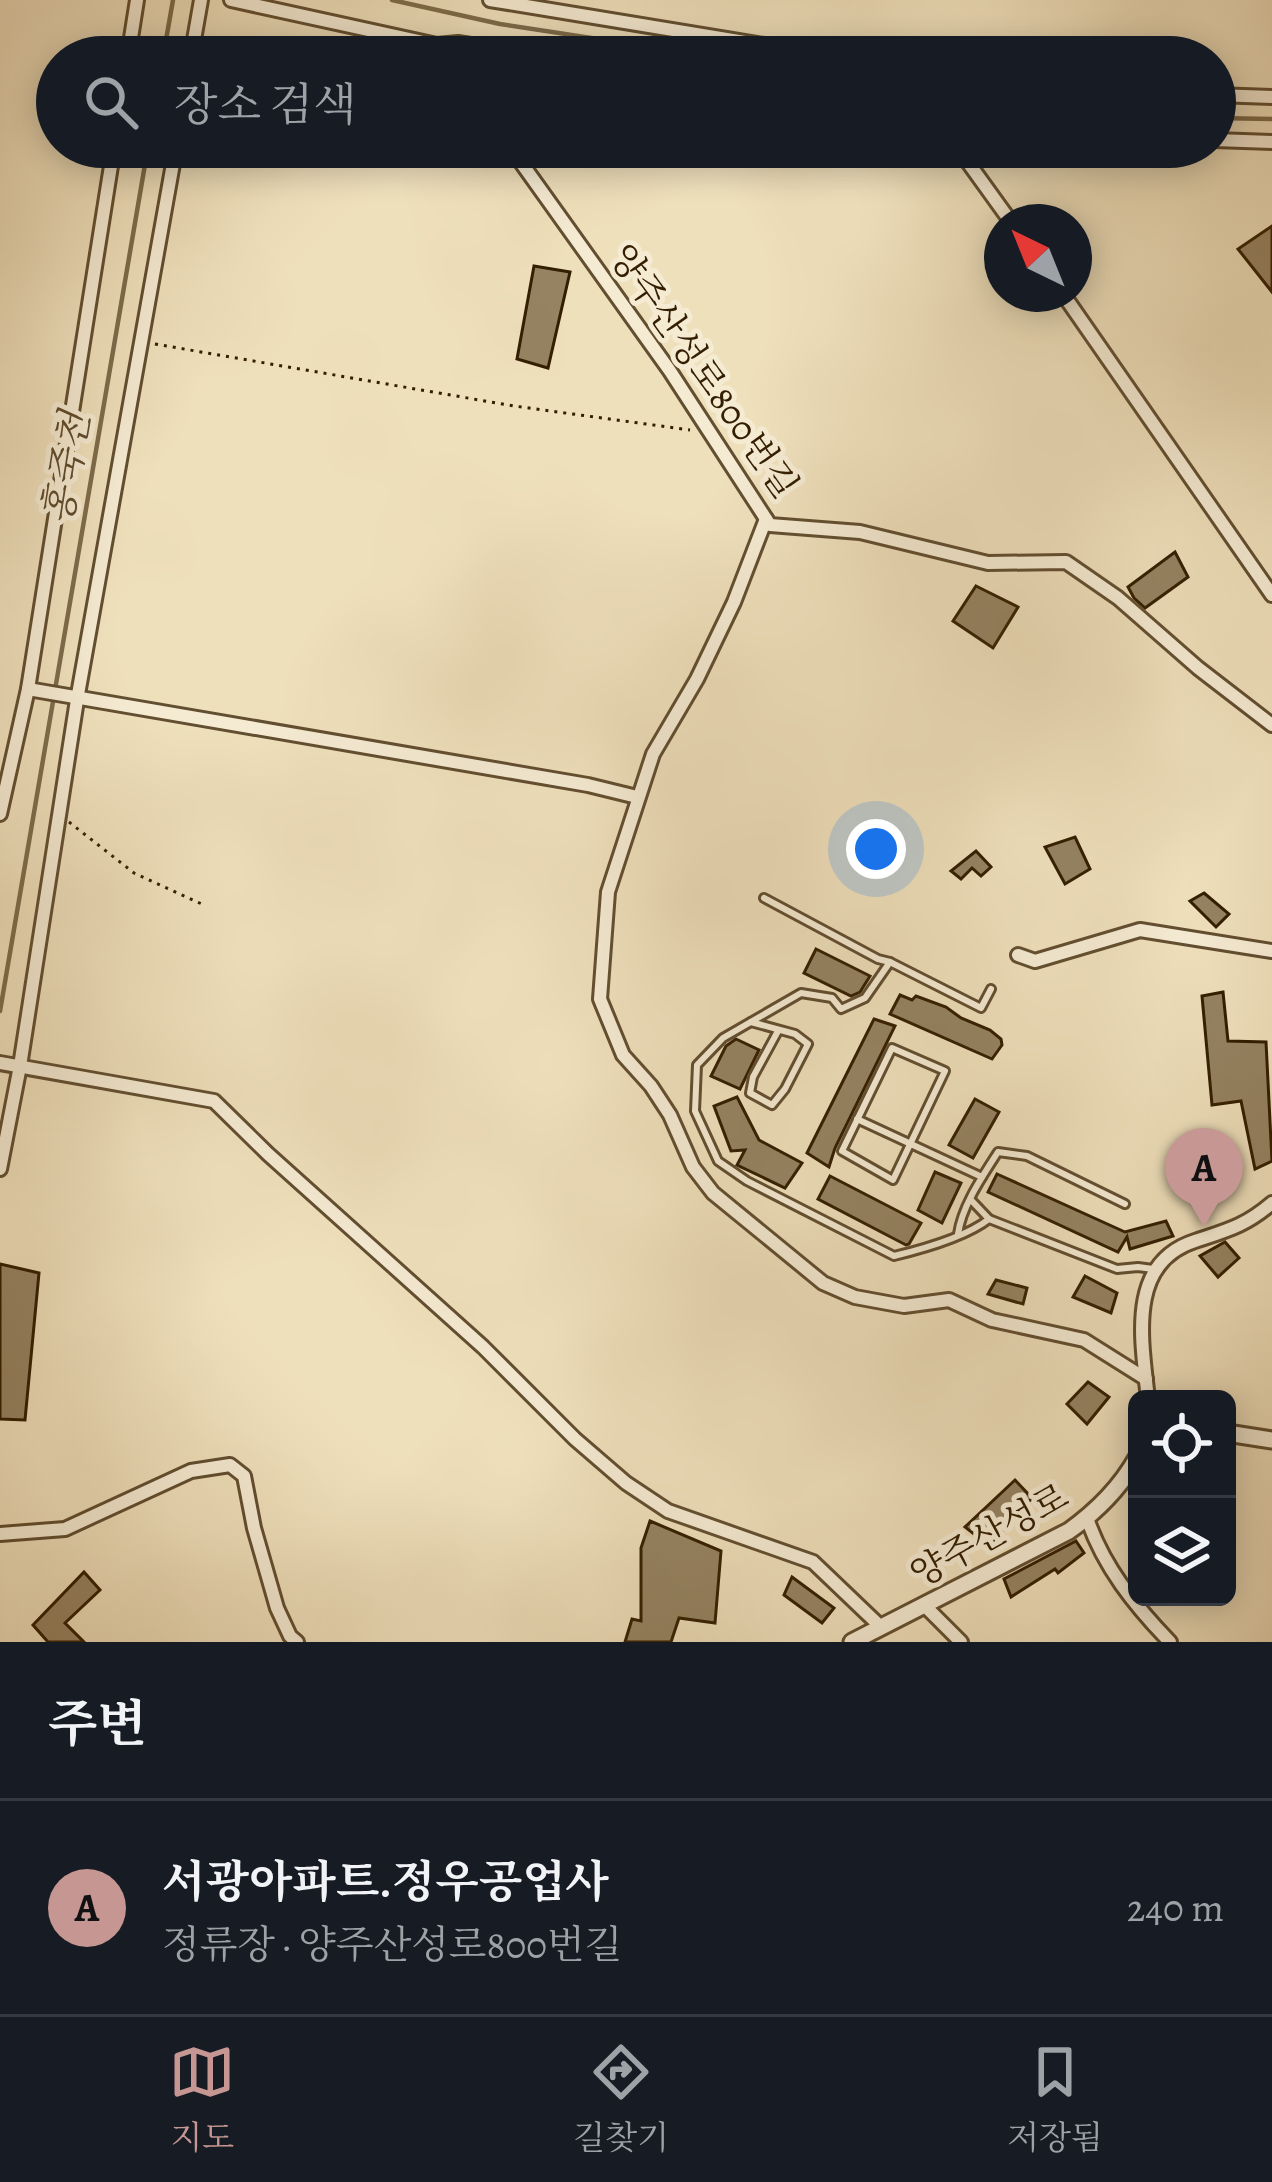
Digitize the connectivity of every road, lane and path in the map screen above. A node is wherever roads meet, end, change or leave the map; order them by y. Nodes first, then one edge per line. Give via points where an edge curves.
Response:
1 (137, 0) edge
2 (202, 0) edge
3 (231, 0) edge
4 (490, 0) edge
5 (131, 36) edge
6 (195, 36) edge
7 (379, 36) edge
8 (709, 36) edge
9 (1236, 96) edge
10 (1272, 97) edge
11 (1236, 141) edge
12 (1272, 142) edge
13 (111, 168) edge
14 (172, 168) edge
15 (526, 168) edge
16 (972, 168) edge
17 (998, 204) edge
18 (1075, 312) edge
19 (141, 342) junction
20 (711, 433) junction
21 (766, 519) junction
22 (1272, 595) edge
23 (28, 689) junction
24 (77, 700) junction
25 (1272, 725) edge
26 (637, 797) junction
27 (59, 813) junction
28 (0, 814) edge
29 (764, 898) dead end
30 (204, 905) dead end
31 (1272, 951) edge
32 (1018, 955) dead end
33 (890, 962) junction
34 (991, 989) dead end
35 (752, 1022) junction
36 (778, 1031) junction
37 (0, 1063) edge
38 (20, 1066) junction
39 (857, 1119) junction
40 (909, 1145) junction
41 (0, 1169) edge
42 (982, 1177) junction
43 (971, 1201) junction
44 (1272, 1203) edge
45 (1124, 1204) dead end
46 (989, 1219) junction
47 (958, 1234) junction
48 (1153, 1269) junction
49 (1146, 1379) junction
50 (1147, 1390) edge
51 (1236, 1434) edge
52 (1272, 1440) edge
53 (1128, 1476) edge
54 (1087, 1518) junction
55 (0, 1534) edge
56 (925, 1606) junction
57 (873, 1634) edge
58 (298, 1642) edge
59 (852, 1642) edge
60 (961, 1642) edge
61 (1170, 1642) edge

1 - 5 street
2 - 6 street
3 - 7 street
4 - 8 street
9 - 10 street
11 - 12 street
13 - 23 street
14 - 19 street
15 - 20 street, 양주산성로800번길
16 - 17 street
18 - 22 street
19 - 20 path
19 - 24 street
20 - 21 street, 양주산성로800번길
21 - 25 street, 양주산성로800번길 via 988,563 1066,562
21 - 26 street
23 - 24 street
23 - 28 street
24 - 26 street
24 - 27 street
26 - 49 street via 608,892 600,998 623,1055 670,1115 712,1193 823,1283 855,1297 904,1306 949,1300 992,1320 1084,1340
27 - 30 path via 134,874
27 - 38 street
29 - 33 lane
31 - 32 street via 1140,930 1035,961
33 - 34 lane via 980,1008
33 - 35 lane via 865,998 841,1009 832,998 801,992
35 - 36 lane
35 - 47 lane via 697,1065 695,1111 718,1161 894,1256
36 - 36 lane via 750,1093 772,1105 808,1044
37 - 38 street
38 - 41 street
38 - 57 street via 214,1101 626,1483 668,1511 813,1562
39 - 40 lane
39 - 40 lane via 842,1151 893,1180
39 - 40 lane via 892,1048 945,1071
40 - 42 lane
42 - 43 lane
42 - 45 lane via 998,1152 1027,1156
43 - 46 lane
43 - 47 lane
44 - 48 street via 1235,1229 1179,1247
46 - 47 lane
46 - 48 lane via 1117,1269
48 - 49 street via 1144,1308
49 - 50 street
51 - 52 street
53 - 54 street, 양주산성로
54 - 56 street, 양주산성로
54 - 61 street via 1096,1546
55 - 58 street via 65,1529 191,1471 230,1465 244,1476 277,1608
56 - 57 street, 양주산성로
56 - 60 street
57 - 59 street, 양주산성로

